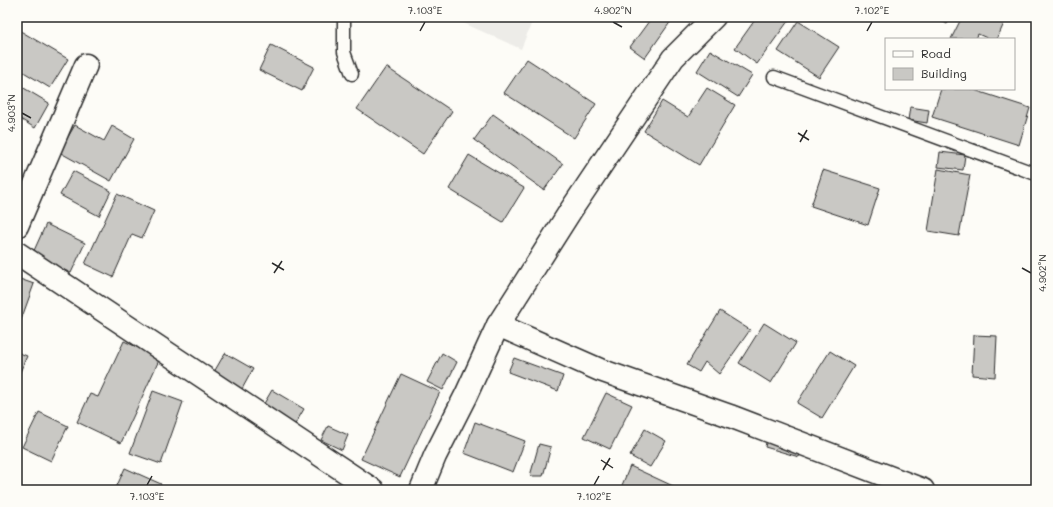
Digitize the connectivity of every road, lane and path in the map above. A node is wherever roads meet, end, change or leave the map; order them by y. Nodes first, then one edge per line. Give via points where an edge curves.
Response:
1 (344, 17) edge
2 (714, 17) edge
3 (86, 65) dead end
4 (352, 74) dead end
5 (774, 77) dead end
6 (1036, 174) edge
7 (17, 226) edge
8 (17, 253) edge
9 (498, 325) junction
10 (373, 490) edge
11 (421, 490) edge
12 (923, 490) edge

1 - 4 lane via 344,52
2 - 9 street via 673,58
3 - 7 street
5 - 6 lane
8 - 10 street
9 - 11 street
9 - 12 street via 600,370 730,416

